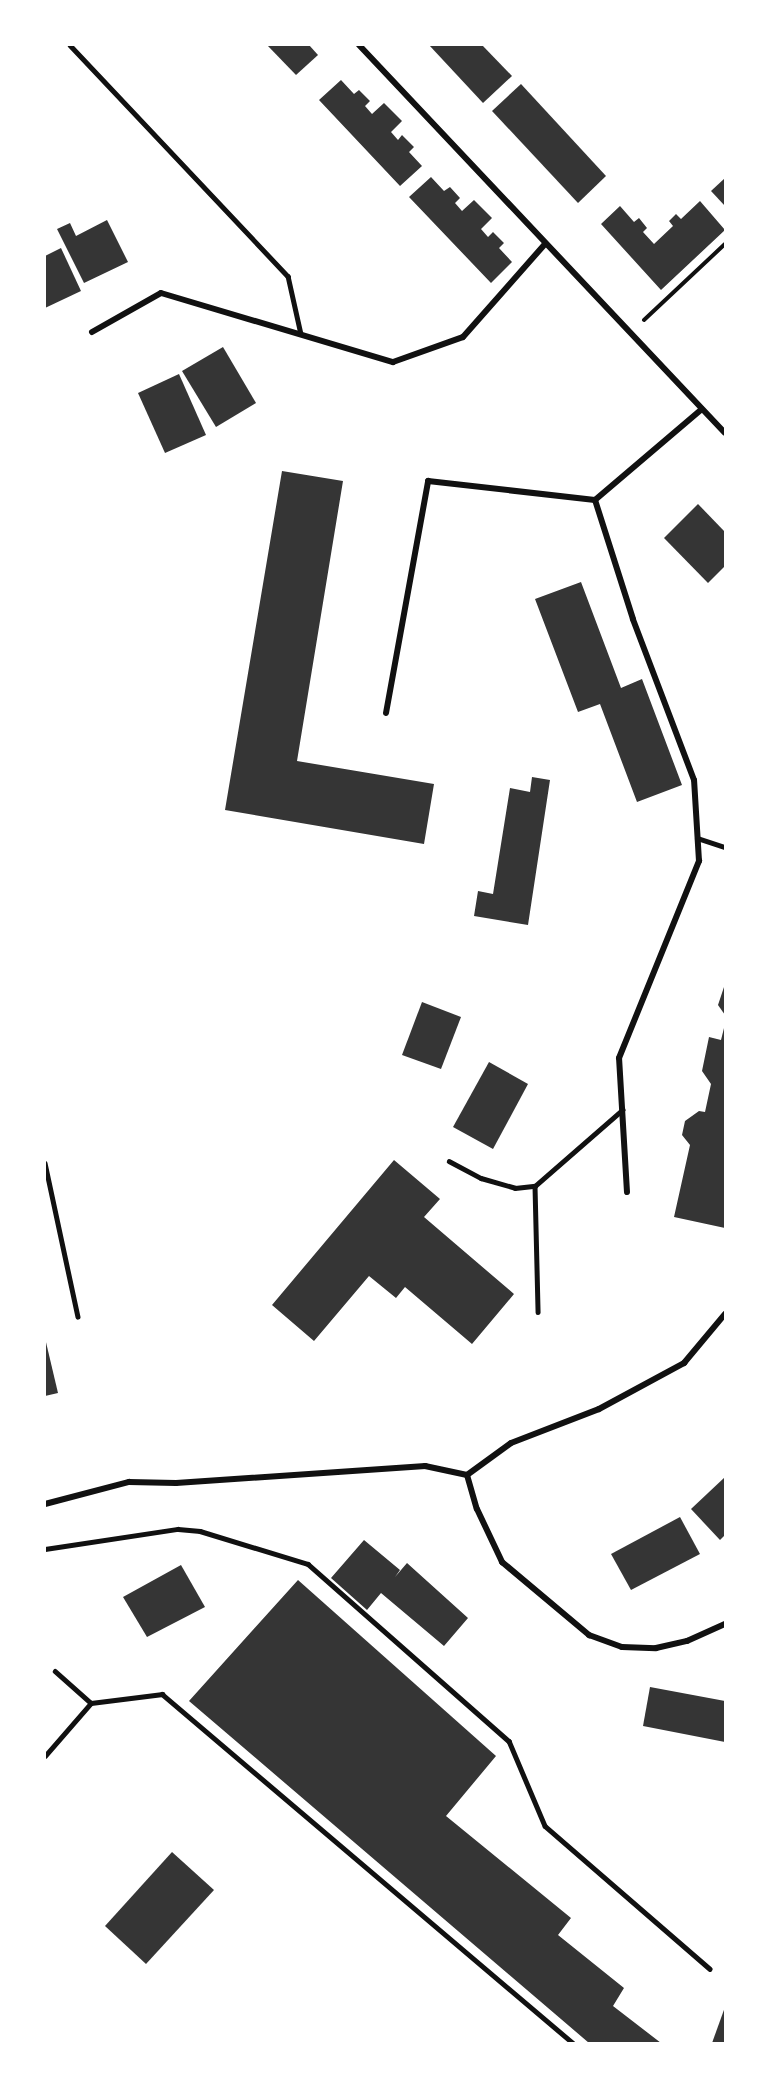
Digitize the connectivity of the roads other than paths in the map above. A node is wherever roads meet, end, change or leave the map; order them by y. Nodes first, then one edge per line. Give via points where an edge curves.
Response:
1 (70, 45) edge
2 (358, 45) edge
3 (545, 244) junction
4 (92, 332) dead end
5 (301, 334) junction
6 (702, 409) junction
7 (725, 433) edge
8 (595, 500) junction
9 (387, 713) dead end
10 (697, 838) junction
11 (725, 847) edge
12 (622, 1110) junction
13 (448, 1161) dead end
14 (45, 1163) edge
15 (535, 1186) junction
16 (627, 1192) dead end
17 (538, 1312) dead end
18 (725, 1314) edge
19 (78, 1317) dead end
20 (467, 1475) junction
21 (45, 1504) edge
22 (45, 1549) edge
23 (725, 1624) edge
24 (55, 1671) dead end
25 (91, 1703) junction
26 (45, 1756) edge
27 (710, 1969) dead end
28 (573, 2043) edge

1 - 5 lane via 288,276
2 - 3 street
3 - 5 street via 463,337 393,362
3 - 6 street
4 - 5 street via 161,293
6 - 7 street
6 - 8 street
8 - 9 street via 428,481
8 - 10 street via 633,619 694,780
10 - 11 lane
10 - 12 street via 699,861 619,1058
12 - 15 lane
12 - 16 street
13 - 15 lane via 504,1185
14 - 19 lane
15 - 17 lane
18 - 20 street via 684,1363 598,1409 511,1443
20 - 21 street via 425,1466 176,1483 129,1482
20 - 23 street via 477,1509 502,1562 589,1635 622,1647 656,1648 687,1641
22 - 27 lane via 178,1529 200,1531 308,1564 509,1741 545,1826
24 - 25 lane
25 - 26 lane
25 - 28 lane via 162,1695

